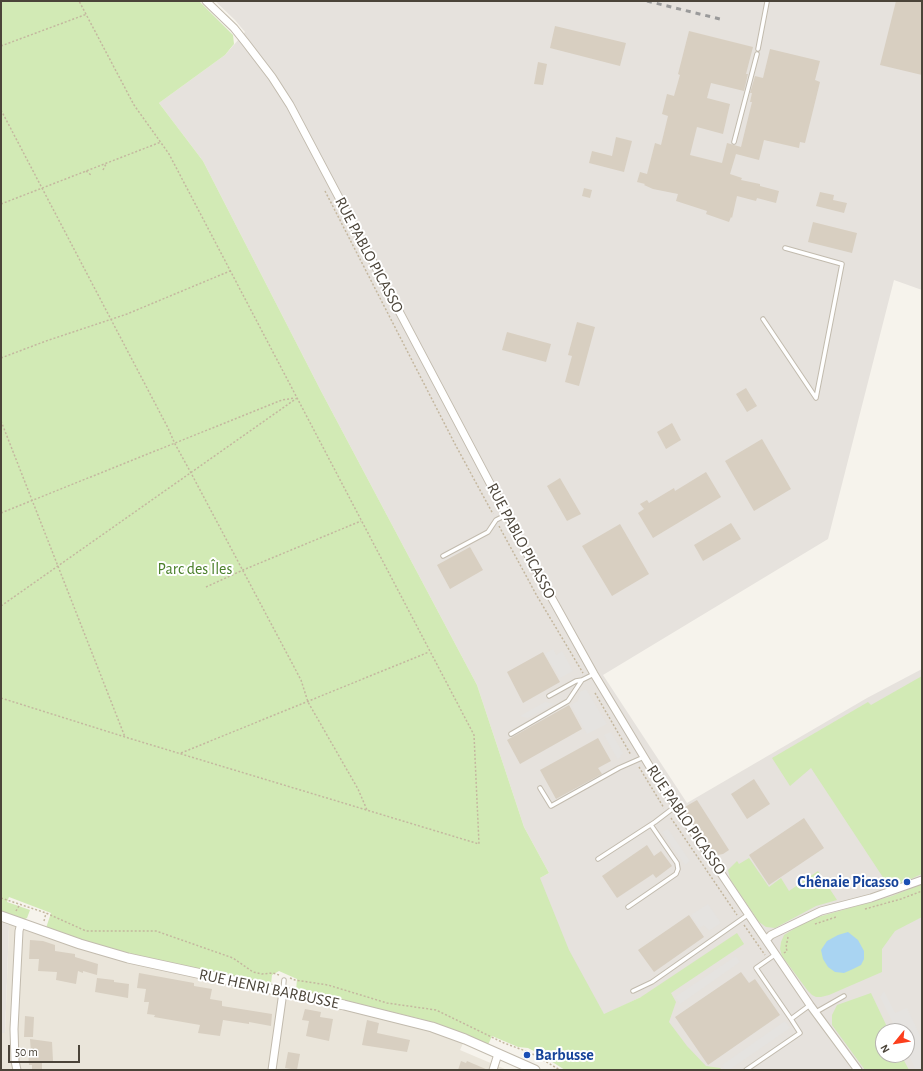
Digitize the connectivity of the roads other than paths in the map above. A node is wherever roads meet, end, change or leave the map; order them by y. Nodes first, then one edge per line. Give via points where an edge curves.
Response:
1 (206, 1) edge
2 (767, 2) edge
3 (758, 49) dead end
4 (757, 54) dead end
5 (734, 142) dead end
6 (785, 248) dead end
7 (763, 319) dead end
8 (506, 515) junction
9 (443, 556) dead end
10 (594, 674) junction
11 (582, 680) junction
12 (549, 696) dead end
13 (511, 734) dead end
14 (644, 757) junction
15 (540, 788) dead end
16 (676, 806) junction
17 (651, 825) junction
18 (598, 859) dead end
19 (922, 880) edge
20 (628, 907) dead end
21 (749, 914) junction
22 (1, 916) edge
23 (21, 923) junction
24 (766, 940) junction
25 (777, 956) junction
26 (284, 980) dead end
27 (633, 990) dead end
28 (283, 992) junction
29 (844, 996) dead end
30 (810, 1005) junction
31 (816, 1012) junction
32 (791, 1020) junction
33 (498, 1054) junction
34 (17, 1070) edge
35 (272, 1070) edge
36 (493, 1070) edge
37 (535, 1070) edge
38 (746, 1070) edge
39 (858, 1070) edge

1 - 8 street, RUE PABLO PICASSO via 234,28 290,105
2 - 3 lane
4 - 5 lane
6 - 7 lane via 842,264 816,398
8 - 9 lane via 496,520 488,532
8 - 10 street, RUE PABLO PICASSO
10 - 11 lane
10 - 14 street, RUE PABLO PICASSO
11 - 12 lane
11 - 13 lane via 568,701
14 - 15 lane via 551,806
14 - 16 street, RUE PABLO PICASSO
16 - 17 lane
16 - 21 street, RUE PABLO PICASSO
17 - 18 lane
17 - 20 lane via 678,868 676,874
19 - 24 street via 871,898 821,911 771,935
21 - 24 street, RUE PABLO PICASSO
21 - 27 lane via 652,982
22 - 23 street, RUE HENRI BARBUSSE
23 - 28 street, RUE HENRI BARBUSSE via 128,958
23 - 34 street via 14,1030
24 - 25 street, RUE PABLO PICASSO
25 - 30 street, RUE PABLO PICASSO
25 - 32 lane via 756,968
26 - 28 lane
28 - 33 street, RUE HENRI BARBUSSE via 432,1027
28 - 35 street
29 - 31 lane
30 - 31 street, RUE PABLO PICASSO
30 - 32 lane
31 - 39 street, RUE PABLO PICASSO
32 - 38 lane via 800,1033
33 - 36 street
33 - 37 street, RUE HENRI BARBUSSE

